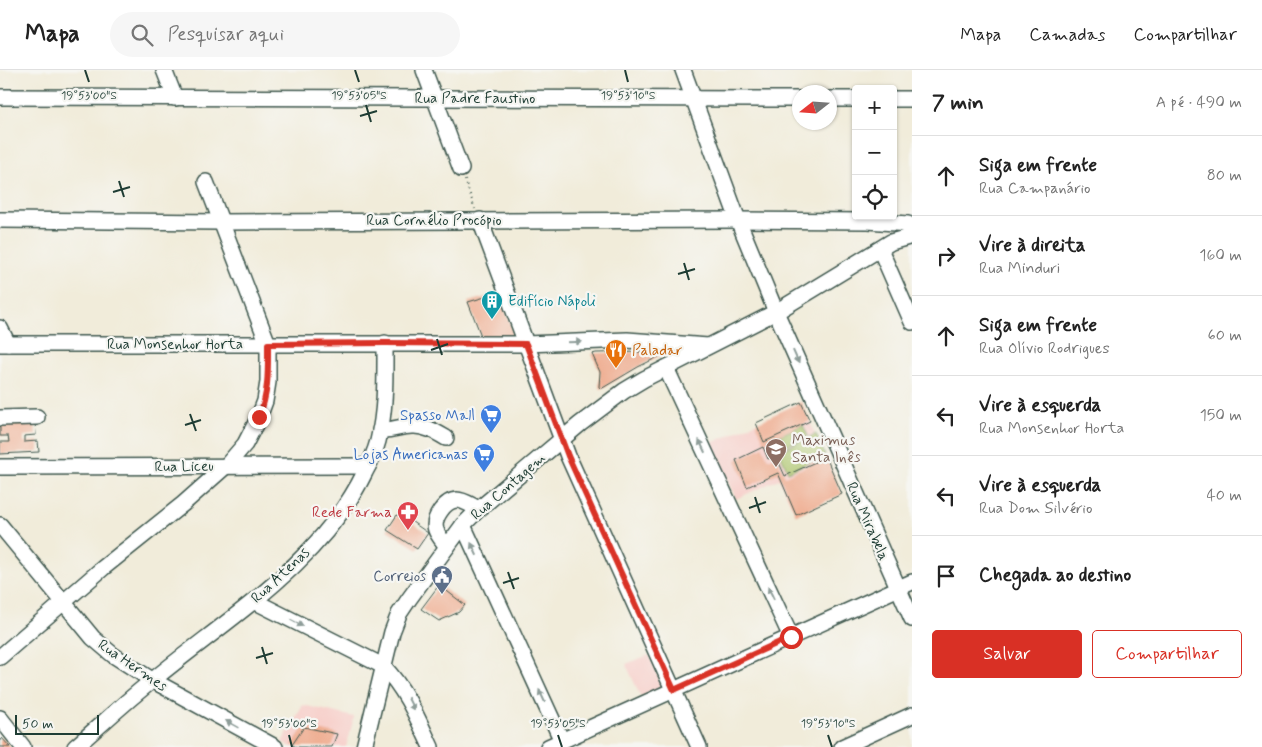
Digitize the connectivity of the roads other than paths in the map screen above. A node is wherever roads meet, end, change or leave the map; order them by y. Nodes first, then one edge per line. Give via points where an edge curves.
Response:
1 (164, 70) edge
2 (424, 70) edge
3 (683, 70) edge
4 (0, 98) edge
5 (175, 98) junction
6 (435, 98) junction
7 (694, 98) junction
8 (792, 99) edge
9 (837, 99) edge
10 (852, 99) edge
11 (897, 99) edge
12 (912, 99) edge
13 (461, 170) road end
14 (206, 182) dead end
15 (0, 220) edge
16 (480, 220) junction
17 (738, 220) junction
18 (868, 221) junction
19 (220, 222) junction
20 (911, 227) edge
21 (885, 246) junction
22 (776, 312) junction
23 (912, 322) edge
24 (0, 328) edge
25 (385, 343) junction
26 (4, 344) edge
27 (268, 344) junction
28 (526, 344) junction
29 (710, 346) junction
30 (666, 368) junction
31 (38, 417) dead end
32 (0, 418) edge
33 (380, 430) junction
34 (446, 438) dead end
35 (562, 440) junction
36 (227, 465) junction
37 (368, 466) junction
38 (0, 467) edge
39 (479, 509) junction
40 (0, 525) edge
41 (463, 525) junction
42 (447, 547) junction
43 (912, 582) edge
44 (898, 589) junction
45 (254, 601) junction
46 (63, 602) junction
47 (912, 619) edge
48 (791, 637) junction
49 (0, 656) edge
50 (383, 666) junction
51 (152, 680) junction
52 (674, 690) junction
53 (912, 715) edge
54 (0, 718) edge
55 (562, 740) junction
56 (23, 747) edge
57 (76, 747) edge
58 (275, 747) edge
59 (364, 747) edge
60 (431, 747) edge
61 (548, 747) edge
62 (699, 747) edge
63 (842, 747) edge

1 - 5 street
2 - 6 street
3 - 7 street, Rua Mirabela
4 - 5 street, Rua Padre Faustino
5 - 6 street, Rua Padre Faustino
6 - 7 street, Rua Padre Faustino
6 - 13 street
7 - 8 street, Rua Padre Faustino
7 - 17 street, Rua Mirabela
9 - 10 street
11 - 12 street
14 - 19 street
15 - 19 street, Rua Cornélio Procópio
16 - 17 street, Rua Cornélio Procópio
16 - 19 street, Rua Cornélio Procópio
16 - 28 street
17 - 18 street, Rua Cornélio Procópio
17 - 22 street, Rua Mirabela
18 - 20 street, Rua Cornélio Procópio
18 - 21 street via 882,230
19 - 27 street
20 - 21 street, Rua Contagem
21 - 22 street, Rua Contagem
21 - 23 street
22 - 29 street, Rua Contagem
22 -> 44 street, Rua Mirabela
24 - 26 street
25 - 27 street, Rua Monsenhor Horta
25 - 28 street, Rua Monsenhor Horta
25 - 33 street, Rua Atenas via 384,409
26 - 27 street, Rua Monsenhor Horta
27 - 36 street via 265,402 245,444
28 -> 29 street, Rua Monsenhor Horta via 627,340
28 - 35 street
29 - 30 street, Rua Contagem
30 - 35 street, Rua Contagem via 624,391
48 -> 30 street
31 - 32 street
33 - 34 street via 413,426 434,430
33 - 37 street, Rua Atenas
35 - 39 street, Rua Contagem
35 - 52 street
36 - 37 street, Rua Liceu
36 - 38 street, Rua Liceu
36 - 46 street
37 - 45 street, Rua Atenas via 342,512 299,560
39 - 41 street, Rua Contagem
39 - 42 street via 458,500 445,506 435,526
40 - 46 street, Rua Hermes
41 - 42 street, Rua Contagem
55 -> 41 street
42 - 50 street, Rua Contagem via 399,614
43 - 44 street
44 - 47 street, Rua Mirabela
44 - 48 street
45 -> 50 street
45 - 51 street, Rua Atenas
46 - 49 street
46 - 51 street, Rua Hermes via 103,647
48 - 52 street
50 - 59 street, Rua Contagem
50 -> 60 street via 408,697
51 - 57 street, Rua Atenas
58 -> 51 street, Rua Hermes
52 - 55 street
52 - 62 street
53 - 63 street
54 - 56 street
55 - 61 street

